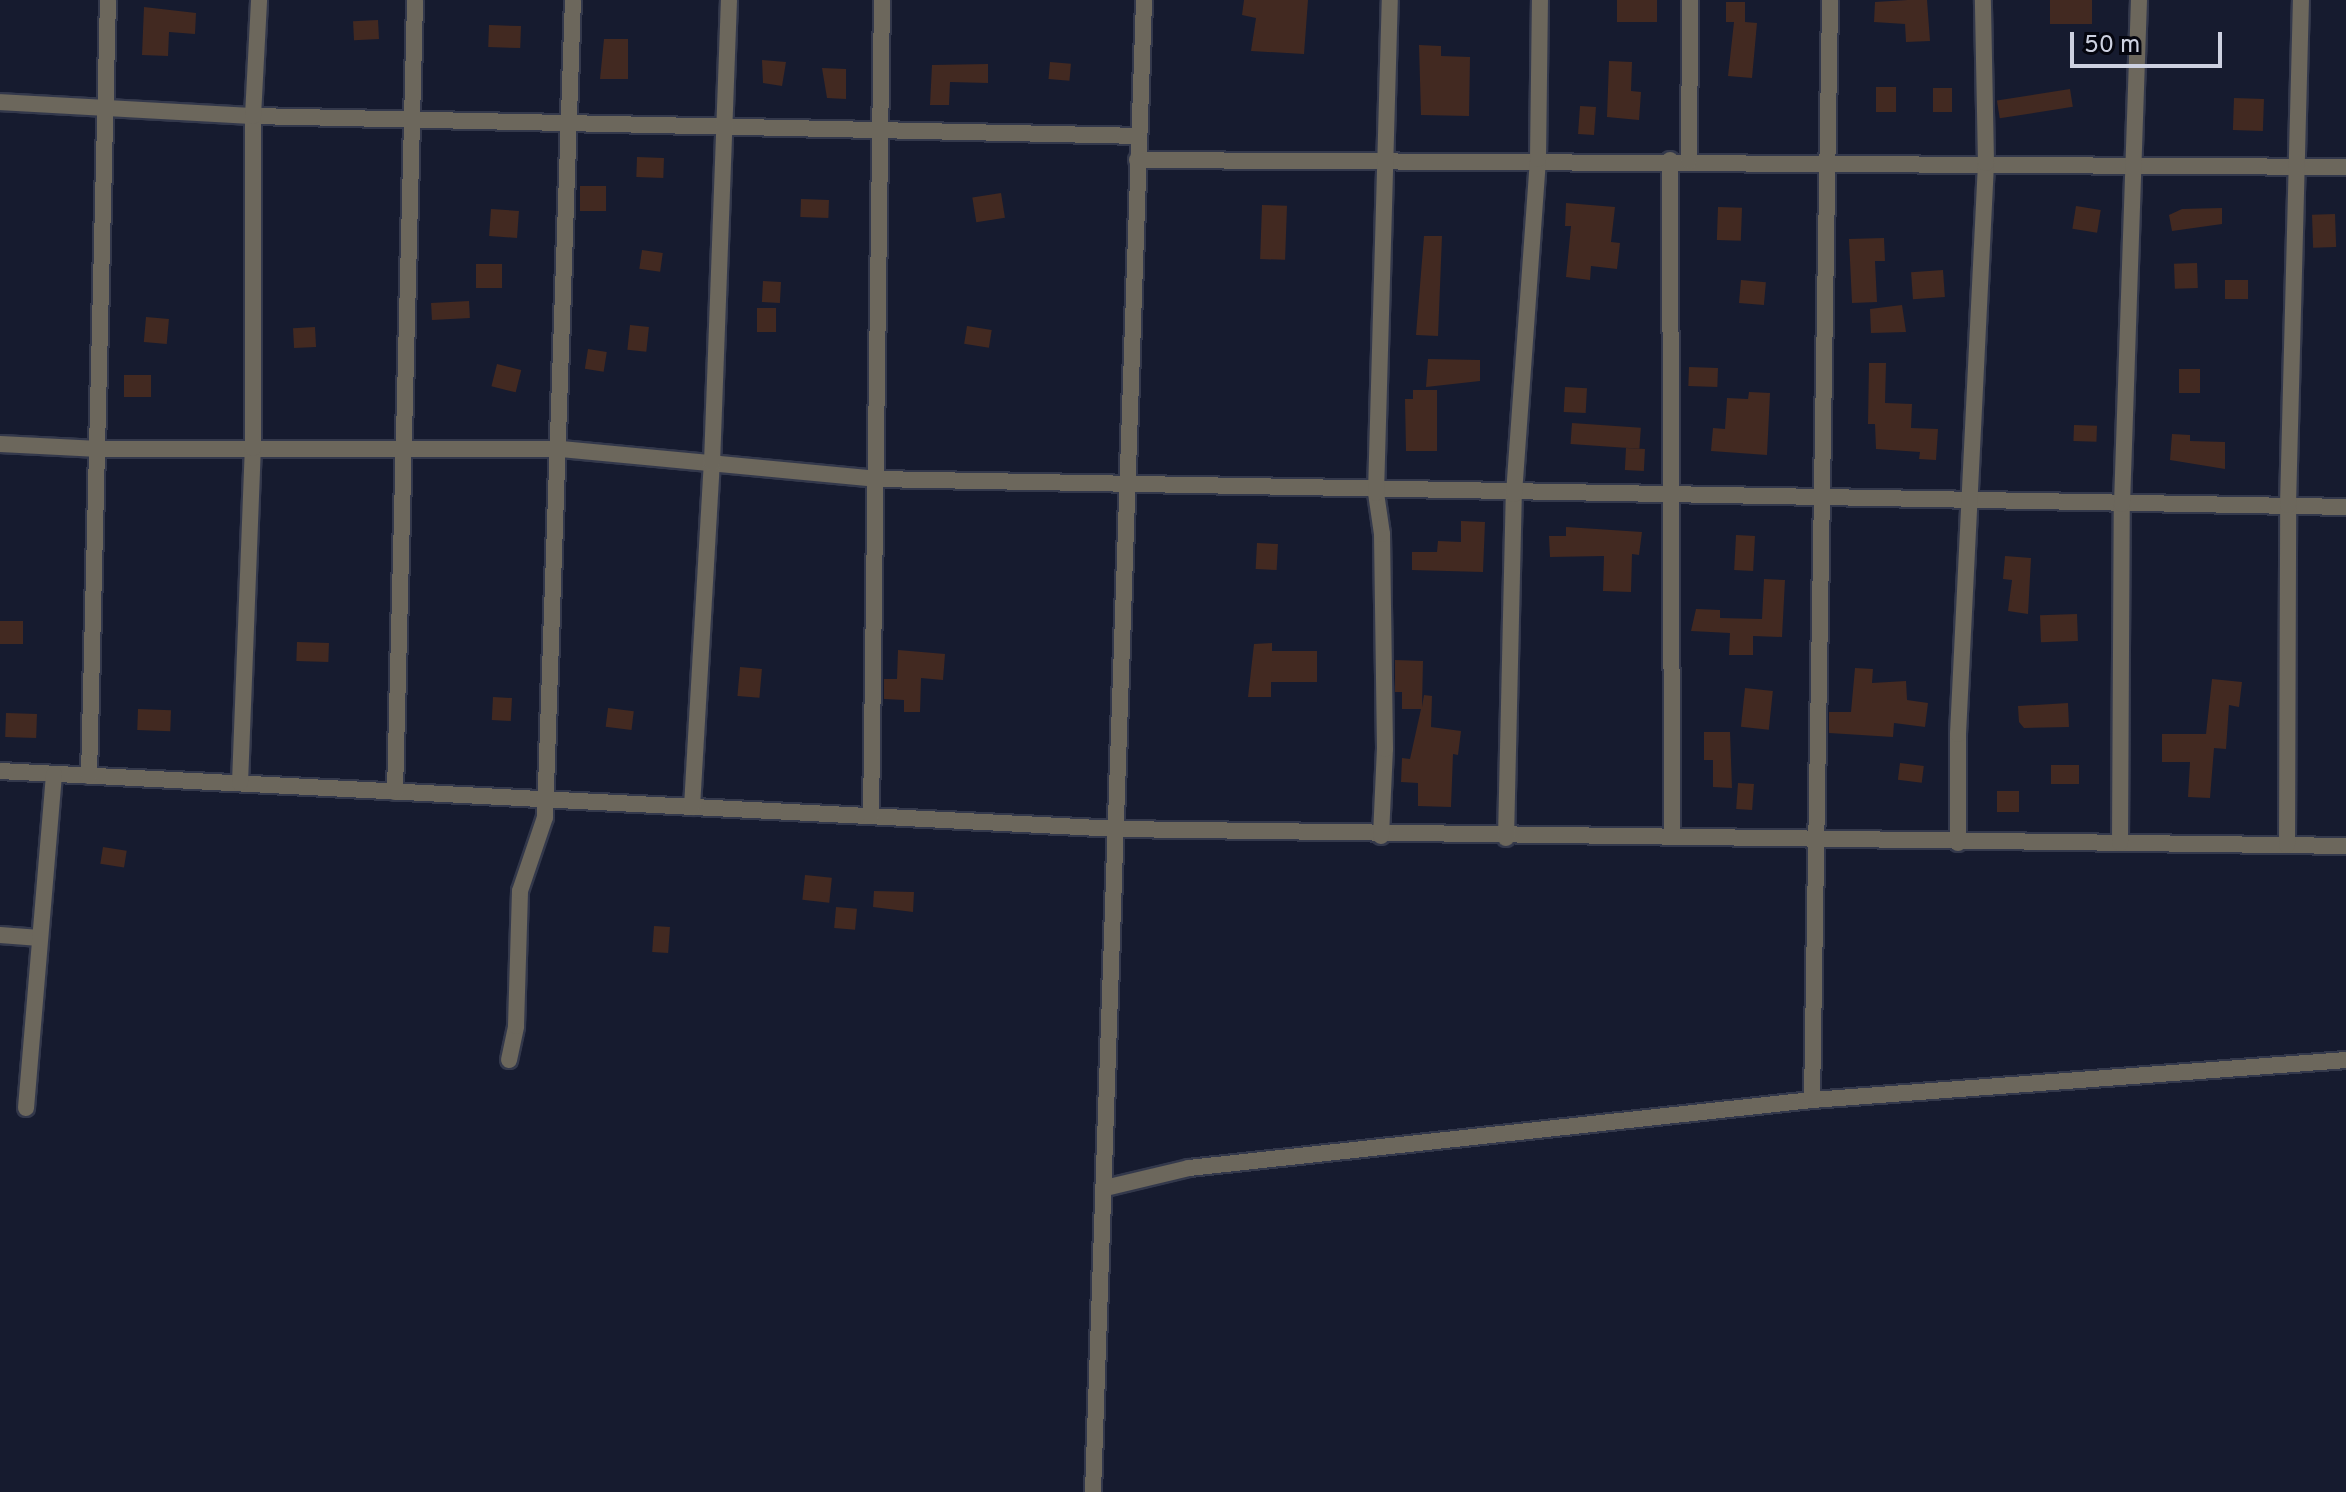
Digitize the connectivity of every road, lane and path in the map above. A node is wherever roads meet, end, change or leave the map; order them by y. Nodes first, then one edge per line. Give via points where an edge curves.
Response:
1 (108, 0) edge
2 (259, 0) edge
3 (415, 0) edge
4 (573, 0) edge
5 (729, 0) edge
6 (882, 0) edge
7 (1144, 0) edge
8 (1390, 0) edge
9 (1540, 0) edge
10 (1690, 0) edge
11 (1830, 0) edge
12 (1983, 0) edge
13 (2139, 0) edge
14 (2301, 0) edge
15 (0, 102) edge
16 (104, 107) junction
17 (253, 116) junction
18 (409, 119) junction
19 (569, 124) junction
20 (724, 129) junction
21 (881, 133) junction
22 (1138, 136) junction
23 (1383, 158) junction
24 (1538, 159) junction
25 (1137, 160) junction
26 (1670, 160) junction
27 (1689, 161) junction
28 (1825, 162) junction
29 (1986, 163) junction
30 (2136, 165) junction
31 (2299, 167) junction
32 (2346, 167) edge
33 (0, 444) edge
34 (253, 448) junction
35 (99, 449) junction
36 (561, 449) junction
37 (404, 451) junction
38 (712, 463) junction
39 (876, 479) junction
40 (1131, 485) junction
41 (1376, 493) junction
42 (1671, 493) junction
43 (1514, 494) junction
44 (1820, 496) junction
45 (1971, 499) junction
46 (2122, 504) junction
47 (2288, 505) junction
48 (2346, 507) edge
49 (0, 771) edge
50 (54, 774) junction
51 (89, 776) junction
52 (240, 783) junction
53 (395, 792) junction
54 (544, 799) junction
55 (692, 807) junction
56 (871, 816) junction
57 (1117, 829) junction
58 (1672, 834) junction
59 (1381, 836) junction
60 (1506, 838) junction
61 (1816, 841) junction
62 (1958, 843) junction
63 (2120, 843) junction
64 (2287, 845) junction
65 (2346, 846) edge
66 (0, 935) edge
67 (40, 938) junction
68 (509, 1060) dead end
69 (2346, 1060) edge
70 (1812, 1100) junction
71 (26, 1108) dead end
72 (1105, 1188) junction
73 (1093, 1492) edge

1 - 16 street
2 - 17 street
3 - 18 street
4 - 19 street
5 - 20 street
6 - 21 street
7 - 22 street
8 - 23 street
9 - 24 street
10 - 27 street
11 - 28 street
12 - 29 street
13 - 30 street
14 - 31 street
15 - 16 street
16 - 17 street
16 - 35 street
17 - 18 street
17 - 34 street
18 - 19 street
18 - 37 street
19 - 20 street
19 - 36 street
20 - 21 street
20 - 38 street
21 - 22 street
21 - 39 street
22 - 25 street
23 - 24 street
23 - 25 street
23 - 41 street
24 - 26 street
24 - 43 street
25 - 40 street
26 - 27 street
26 - 42 street
27 - 28 street
28 - 29 street
28 - 44 street
29 - 30 street
29 - 45 street
30 - 31 street
30 - 46 street
31 - 32 street
31 - 47 street
33 - 35 street
34 - 35 street
34 - 37 street
34 - 52 street
35 - 51 street
36 - 37 street
36 - 38 street
36 - 54 street
37 - 53 street
38 - 39 street
38 - 55 street
39 - 40 street
39 - 56 street
40 - 41 street
40 - 57 street
41 - 43 street
41 - 59 street via 1382,534 1385,734
42 - 43 street
42 - 44 street
42 - 58 street
43 - 60 street
44 - 45 street
44 - 61 street
45 - 46 street
45 - 62 street via 1958,734
46 - 47 street
46 - 63 street
47 - 48 street
47 - 64 street
49 - 50 street
50 - 51 street
50 - 67 street
51 - 52 street
52 - 53 street
53 - 54 street
54 - 55 street
54 - 68 street via 545,817 520,891 516,1026
55 - 56 street
56 - 57 street
57 - 59 street
57 - 72 street
58 - 60 street
58 - 61 street
59 - 60 street
61 - 62 street
61 - 70 street
62 - 63 street
63 - 64 street
64 - 65 street
66 - 67 street
67 - 71 street
69 - 70 street
70 - 72 street via 1189,1168
72 - 73 street

